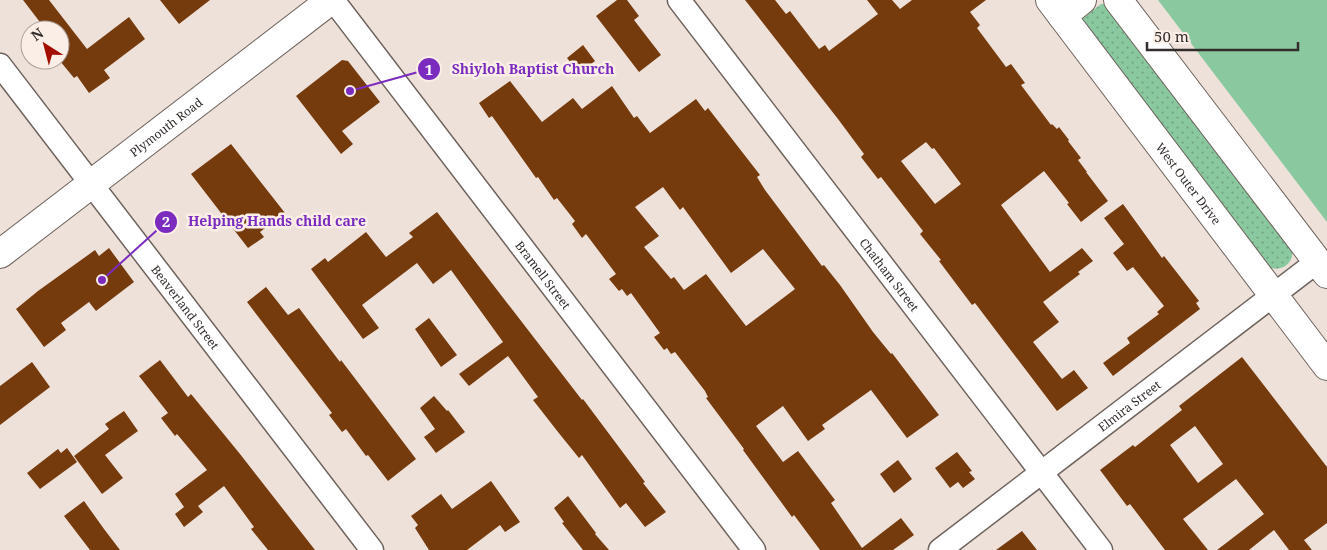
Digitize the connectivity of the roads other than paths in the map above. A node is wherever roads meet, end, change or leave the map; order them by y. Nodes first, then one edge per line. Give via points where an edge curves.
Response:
1 (332, 0) edge
2 (679, 0) edge
3 (1118, 0) edge
4 (1065, 5) edge
5 (0, 64) edge
6 (91, 184) junction
7 (0, 254) edge
8 (1322, 268) edge
9 (1273, 295) junction
10 (1327, 366) edge
11 (1041, 472) junction
12 (372, 550) edge
13 (754, 550) edge
14 (940, 550) edge
15 (1101, 550) edge

1 - 6 main road, Plymouth Road
1 - 13 street, Bramell Street
2 - 11 street, Chatham Street
3 - 8 main road
4 - 9 main road, West Outer Drive
5 - 6 street, Beaverland Street
6 - 7 main road, Plymouth Road
6 - 12 street, Beaverland Street
8 - 9 street, Elmira Street
9 - 10 main road, West Outer Drive
9 - 11 street, Elmira Street
11 - 14 street, Elmira Street
11 - 15 street, Chatham Street

